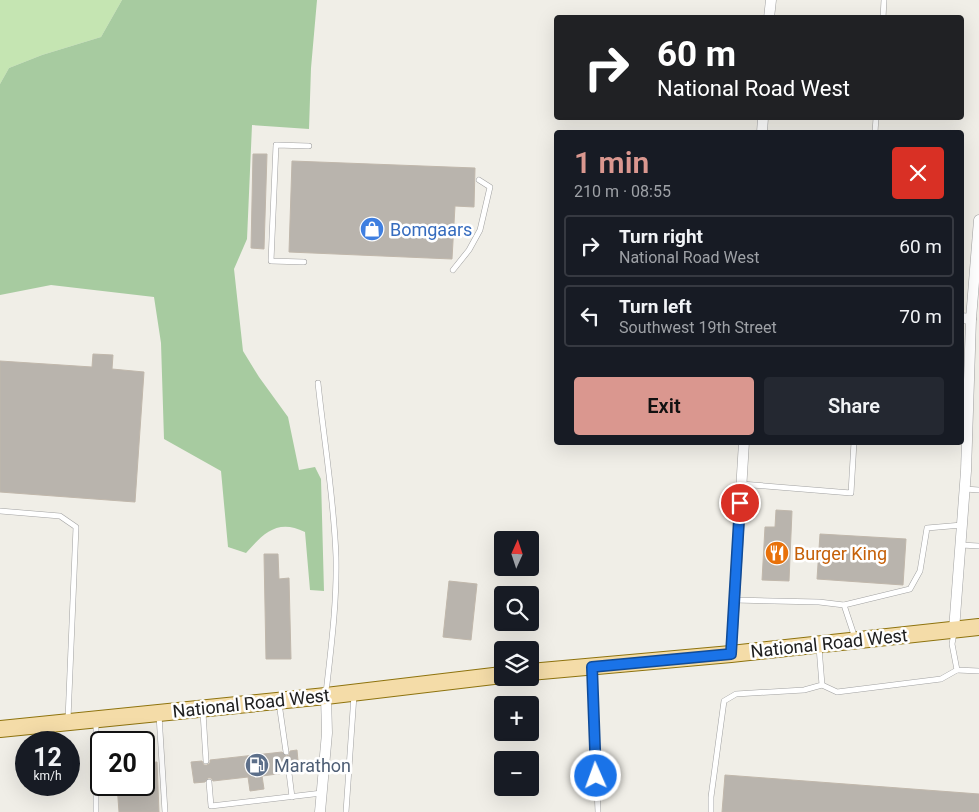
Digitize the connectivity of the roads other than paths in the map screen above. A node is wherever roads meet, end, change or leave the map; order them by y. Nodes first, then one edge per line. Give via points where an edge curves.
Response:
1 (770, 0) edge
2 (884, 0) edge
3 (770, 15) edge
4 (883, 15) edge
5 (309, 146) dead end
6 (478, 180) dead end
7 (979, 220) edge
8 (304, 262) dead end
9 (452, 270) dead end
10 (966, 318) edge
11 (318, 383) dead end
12 (744, 445) edge
13 (854, 445) edge
14 (741, 484) junction
15 (964, 489) junction
16 (979, 490) edge
17 (0, 512) edge
18 (962, 525) junction
19 (960, 545) junction
20 (979, 546) edge
21 (734, 600) junction
22 (844, 605) junction
23 (979, 627) edge
24 (954, 630) junction
25 (856, 640) junction
26 (819, 644) junction
27 (731, 654) junction
28 (592, 667) junction
29 (957, 670) junction
30 (539, 671) edge
31 (979, 671) edge
32 (494, 676) edge
33 (822, 685) junction
34 (354, 692) junction
35 (326, 696) junction
36 (279, 700) junction
37 (202, 708) junction
38 (159, 713) junction
39 (96, 720) junction
40 (68, 722) junction
41 (0, 729) edge
42 (286, 752) dead end
43 (206, 760) dead end
44 (289, 773) dead end
45 (209, 782) dead end
46 (322, 793) junction
47 (292, 796) junction
48 (96, 812) edge
49 (165, 812) edge
50 (320, 812) edge
51 (346, 812) edge
52 (598, 812) edge
53 (711, 812) edge

1 - 3 street
2 - 4 lane
5 - 8 lane via 276,145 271,261
6 - 9 lane via 490,187 480,230
7 - 10 street
10 - 15 street
11 - 35 lane via 332,494 336,558 335,614
12 - 14 street
13 - 14 lane via 851,493
14 - 21 street
15 - 16 lane
15 - 18 street
17 - 40 lane via 60,516 76,527
18 - 19 street
18 - 22 lane via 927,528 920,571 910,589
19 - 20 lane
19 - 24 street
21 - 22 lane
21 - 27 street
22 - 25 lane
23 - 24 main road, National Road West
24 - 25 main road, National Road West
24 - 29 lane via 952,644
25 - 26 main road, National Road West
26 - 27 main road, National Road West
26 - 33 lane
27 - 28 main road, National Road West
28 - 30 main road, National Road West
28 - 52 lane
29 - 31 lane
29 - 33 lane via 941,679 837,692
32 - 34 main road, National Road West
33 - 53 lane via 804,690 736,694 724,701
34 - 35 main road, National Road West
34 - 51 lane
35 - 36 main road, National Road West
35 - 46 street via 327,733
36 - 37 main road, National Road West
36 - 42 lane
37 - 38 main road, National Road West
37 - 43 lane
38 - 39 main road, National Road West
38 - 49 lane
39 - 40 main road, National Road West
39 - 48 lane
40 - 41 main road, National Road West
44 - 47 lane
45 - 47 lane via 211,806
46 - 47 lane
46 - 50 street

